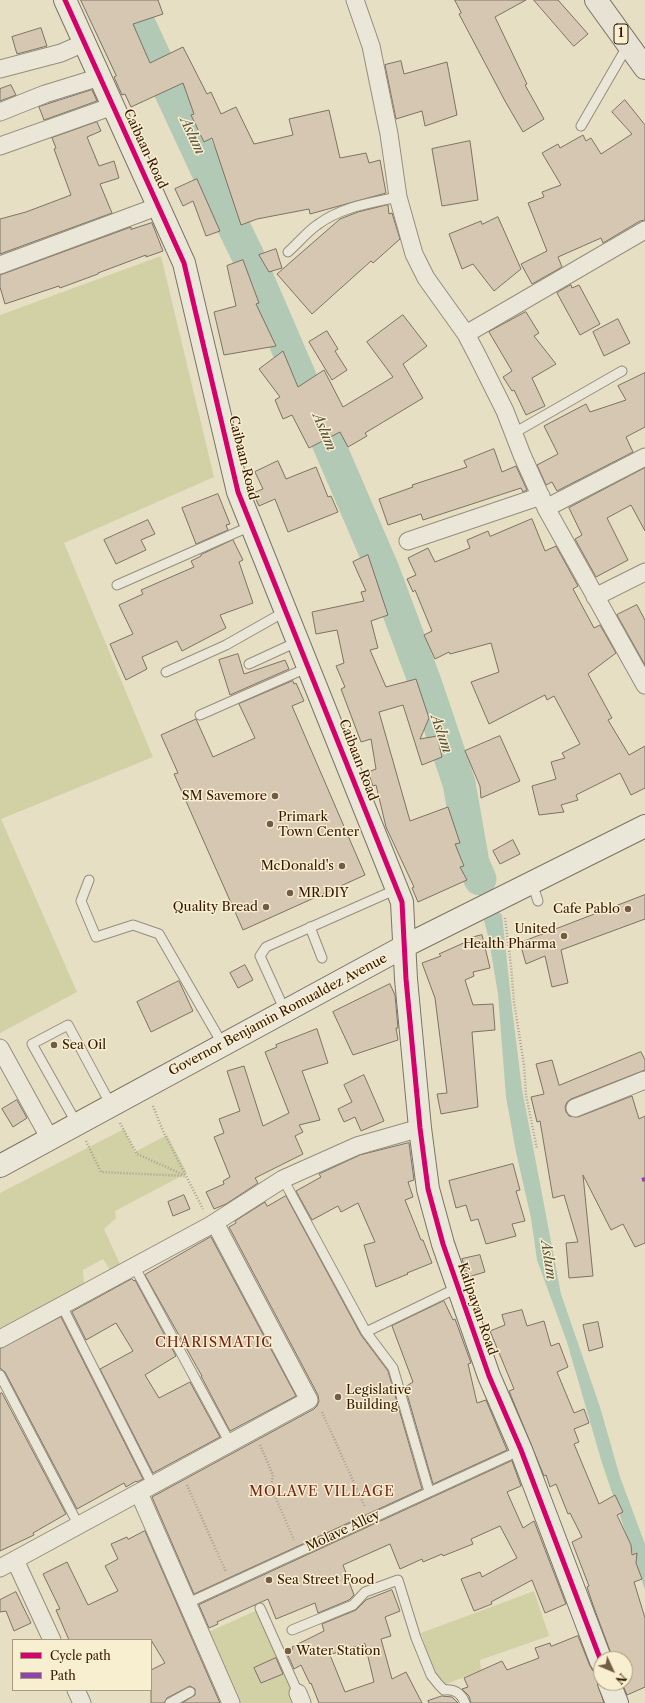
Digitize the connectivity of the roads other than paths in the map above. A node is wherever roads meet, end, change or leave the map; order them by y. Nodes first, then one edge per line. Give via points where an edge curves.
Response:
1 (65, 0) edge
2 (356, 0) edge
3 (596, 0) edge
4 (84, 43) junction
5 (628, 45) junction
6 (645, 68) edge
7 (0, 69) edge
8 (100, 76) junction
9 (114, 106) junction
10 (0, 112) edge
11 (581, 126) dead end
12 (0, 146) edge
13 (398, 197) junction
14 (159, 206) junction
15 (645, 230) edge
16 (288, 252) dead end
17 (0, 265) edge
18 (466, 334) junction
19 (622, 371) dead end
20 (514, 433) junction
21 (645, 457) edge
22 (544, 502) junction
23 (251, 526) junction
24 (408, 541) dead end
25 (645, 572) edge
26 (117, 585) dead end
27 (596, 597) junction
28 (286, 611) junction
29 (299, 641) junction
30 (249, 664) dead end
31 (310, 667) junction
32 (166, 672) dead end
33 (645, 685) edge
34 (200, 715) dead end
35 (645, 826) edge
36 (89, 880) dead end
37 (397, 889) junction
38 (310, 927) junction
39 (405, 946) junction
40 (322, 958) dead end
41 (285, 1011) junction
42 (223, 1045) junction
43 (0, 1048) edge
44 (645, 1080) edge
45 (111, 1105) junction
46 (575, 1108) dead end
47 (77, 1124) junction
48 (420, 1128) junction
49 (50, 1139) junction
50 (0, 1166) edge
51 (283, 1179) junction
52 (213, 1224) junction
53 (134, 1266) junction
54 (457, 1288) junction
55 (62, 1306) junction
56 (366, 1332) junction
57 (0, 1339) edge
58 (0, 1375) edge
59 (230, 1443) junction
60 (521, 1450) junction
61 (146, 1490) junction
62 (429, 1491) junction
63 (79, 1526) junction
64 (15, 1560) junction
65 (0, 1568) edge
66 (188, 1603) junction
67 (260, 1608) dead end
68 (292, 1630) dead end
69 (52, 1639) edge
70 (597, 1651) edge
71 (76, 1691) edge
72 (612, 1691) edge
73 (190, 1692) dead end
74 (300, 1698) edge
75 (82, 1703) edge
76 (170, 1703) edge
77 (232, 1703) edge
78 (465, 1703) edge
79 (617, 1703) edge

1 - 4 street, Caibaan Road
2 - 13 street via 371,46 389,134
3 - 5 main road, 1
4 - 7 street via 61,53
4 - 8 street, Caibaan Road
5 - 6 main road, 1
5 - 11 lane
8 - 9 street, Caibaan Road
8 - 10 street
9 - 12 street
9 - 14 street, Caibaan Road
13 - 16 lane via 341,212 317,225
13 - 18 street via 414,254 426,278
14 - 17 street
14 - 23 street, Caibaan Road via 184,263 238,492
15 - 18 street
18 - 20 street
19 - 20 lane
20 - 22 street
21 - 22 street
22 - 24 street
22 - 27 street
23 - 26 lane
23 - 28 street, Caibaan Road
25 - 27 street
27 - 33 street
28 - 29 street, Caibaan Road
28 - 32 lane via 226,645
29 - 30 lane
29 - 31 street, Caibaan Road
31 - 34 lane
31 - 37 street, Caibaan Road
35 - 39 street, Governor Benjamin Romualdez Avenue via 535,892 503,897
36 - 42 lane via 81,901 96,937 133,925 159,934
37 - 38 lane
37 - 39 street, Caibaan Road via 402,902
38 - 40 lane
38 - 41 lane via 266,947 260,956
39 - 41 street, Governor Benjamin Romualdez Avenue
39 - 48 street, Kalipayan Road
41 - 42 street, Governor Benjamin Romualdez Avenue
42 - 45 street, Governor Benjamin Romualdez Avenue
43 - 49 street
44 - 46 street
45 - 47 street, Governor Benjamin Romualdez Avenue
45 - 47 lane via 68,1025 32,1044
47 - 49 street, Governor Benjamin Romualdez Avenue
48 - 51 street via 357,1146
48 - 54 street, Kalipayan Road via 428,1190
49 - 50 street, Governor Benjamin Romualdez Avenue
51 - 52 street
51 - 56 lane
52 - 53 street
52 - 59 street via 309,1400
53 - 55 street
53 - 59 lane
54 - 56 lane
54 - 60 street, Kalipayan Road via 489,1376
55 - 57 street
55 - 61 lane
56 - 62 lane via 393,1368
58 - 63 lane
59 - 61 street
60 - 62 lane, Molave Alley
60 - 70 street, Kalipayan Road
61 - 63 street
61 - 66 street
62 - 66 lane, Molave Alley
63 - 64 street
64 - 65 street
64 - 69 street
66 - 77 street
67 - 74 lane
68 - 78 lane via 353,1605 365,1592 398,1580 431,1675 444,1690 452,1689 459,1692
71 - 75 street
72 - 79 street
73 - 76 lane

